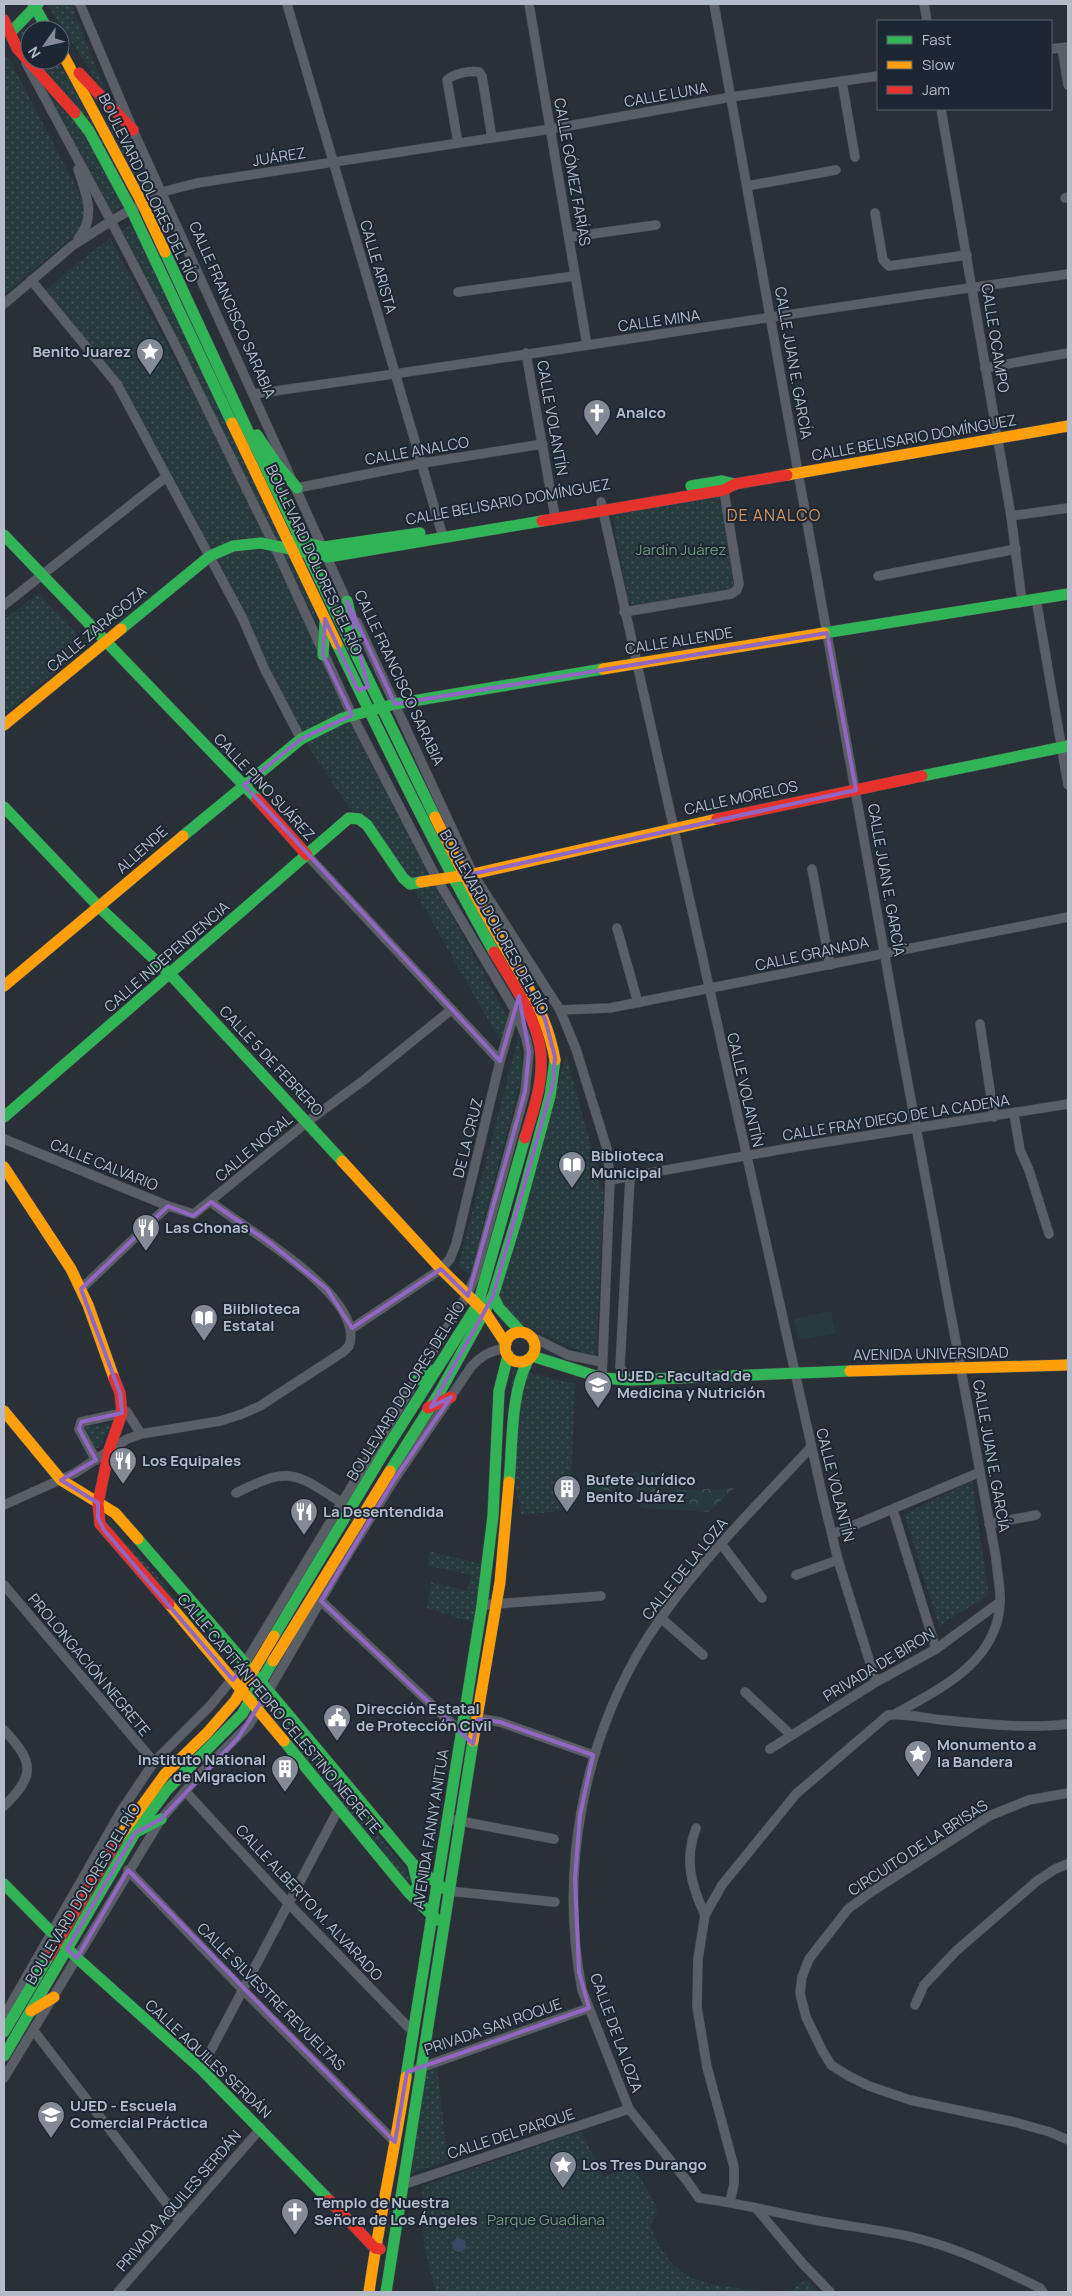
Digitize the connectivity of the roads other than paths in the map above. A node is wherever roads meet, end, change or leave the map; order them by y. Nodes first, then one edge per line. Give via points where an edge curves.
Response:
1 (80, 4) edge
2 (286, 4) edge
3 (529, 4) edge
4 (714, 4) edge
5 (924, 4) edge
6 (35, 5) edge
7 (4, 20) edge
8 (43, 20) edge
9 (927, 20) edge
10 (7, 36) edge
11 (1065, 47) edge
12 (17, 48) junction
13 (1052, 50) edge
14 (70, 65) joint
15 (877, 76) edge
16 (842, 81) junction
17 (1068, 85) edge
18 (731, 97) junction
19 (941, 110) edge
20 (551, 129) junction
21 (133, 130) junction
22 (492, 138) junction
23 (458, 143) junction
24 (72, 150) junction
25 (855, 157) dead end
26 (333, 162) junction
27 (836, 170) dead end
28 (747, 186) junction
29 (162, 192) junction
30 (142, 203) junction
31 (131, 209) junction
32 (875, 213) dead end
33 (111, 221) junction
34 (656, 225) dead end
35 (570, 237) junction
36 (72, 246) junction
37 (967, 255) junction
38 (1068, 274) edge
39 (575, 276) junction
40 (31, 280) junction
41 (972, 287) junction
42 (458, 292) dead end
43 (4, 304) edge
44 (771, 318) junction
45 (587, 345) junction
46 (526, 353) junction
47 (1068, 354) edge
48 (985, 368) junction
49 (396, 375) junction
50 (253, 394) junction
51 (1068, 426) edge
52 (247, 429) junction
53 (998, 438) junction
54 (543, 444) junction
55 (423, 463) junction
56 (799, 473) junction
57 (166, 477) junction
58 (723, 485) junction
59 (297, 488) junction
60 (601, 506) junction
61 (1068, 508) edge
62 (554, 513) junction
63 (1011, 516) junction
64 (442, 533) junction
65 (4, 535) edge
66 (287, 538) junction
67 (274, 545) junction
68 (306, 548) junction
69 (1016, 549) junction
70 (292, 550) junction
71 (326, 552) junction
72 (210, 556) junction
73 (42, 576) junction
74 (878, 576) dead end
75 (1068, 594) edge
76 (1036, 599) junction
77 (347, 601) junction
78 (1022, 601) junction
79 (4, 606) edge
80 (624, 612) junction
81 (325, 619) junction
82 (827, 632) junction
83 (105, 640) junction
84 (323, 655) junction
85 (359, 661) junction
86 (635, 663) junction
87 (395, 704) junction
88 (381, 708) junction
89 (368, 712) junction
90 (352, 715) junction
91 (4, 725) edge
92 (301, 740) junction
93 (1065, 746) edge
94 (244, 785) junction
95 (1068, 785) edge
96 (856, 790) junction
97 (4, 807) edge
98 (672, 828) junction
99 (307, 855) junction
100 (812, 869) dead end
101 (463, 876) junction
102 (438, 881) junction
103 (420, 883) joint
104 (99, 907) junction
105 (1068, 918) edge
106 (617, 928) dead end
107 (885, 953) junction
108 (830, 965) junction
109 (170, 974) junction
110 (4, 986) edge
111 (708, 990) junction
112 (638, 1003) junction
113 (451, 1010) junction
114 (515, 1010) junction
115 (560, 1010) junction
116 (980, 1024) dead end
117 (500, 1061) junction
118 (1068, 1104) edge
119 (1014, 1114) junction
120 (4, 1117) edge
121 (994, 1117) junction
122 (307, 1122) junction
123 (916, 1127) junction
124 (4, 1139) edge
125 (746, 1155) junction
126 (4, 1167) edge
127 (630, 1177) junction
128 (610, 1180) junction
129 (211, 1202) junction
130 (168, 1206) junction
131 (194, 1214) joint
132 (1049, 1234) dead end
133 (441, 1269) junction
134 (81, 1289) junction
135 (467, 1296) junction
136 (493, 1296) junction
137 (482, 1308) junction
138 (350, 1329) junction
139 (522, 1331) junction
140 (506, 1349) junction
141 (530, 1358) junction
142 (602, 1362) junction
143 (1068, 1365) edge
144 (439, 1367) junction
145 (962, 1368) junction
146 (794, 1373) junction
147 (602, 1378) junction
148 (417, 1380) junction
149 (629, 1380) junction
150 (451, 1397) junction
151 (428, 1409) junction
152 (4, 1411) edge
153 (122, 1413) junction
154 (141, 1434) junction
155 (811, 1447) junction
156 (109, 1450) junction
157 (96, 1460) junction
158 (978, 1473) junction
159 (61, 1480) junction
160 (236, 1493) dead end
161 (98, 1503) junction
162 (342, 1503) junction
163 (4, 1505) edge
164 (893, 1510) junction
165 (1036, 1515) dead end
166 (989, 1524) junction
167 (833, 1534) junction
168 (722, 1544) junction
169 (838, 1560) junction
170 (796, 1575) dead end
171 (4, 1585) edge
172 (601, 1596) dead end
173 (762, 1598) dead end
174 (321, 1601) junction
175 (1000, 1602) junction
176 (496, 1604) junction
177 (482, 1606) junction
178 (662, 1618) junction
179 (936, 1649) junction
180 (703, 1655) dead end
181 (247, 1668) junction
182 (233, 1680) junction
183 (876, 1682) junction
184 (264, 1687) junction
185 (242, 1689) junction
186 (745, 1692) dead end
187 (250, 1700) junction
188 (258, 1710) junction
189 (895, 1714) junction
190 (465, 1715) junction
191 (478, 1719) junction
192 (1068, 1724) edge
193 (4, 1730) edge
194 (462, 1733) junction
195 (792, 1735) junction
196 (473, 1744) junction
197 (770, 1749) dead end
198 (593, 1755) junction
199 (154, 1762) junction
200 (185, 1791) junction
201 (1068, 1793) edge
202 (4, 1806) edge
203 (339, 1808) junction
204 (161, 1819) junction
205 (448, 1819) junction
206 (460, 1821) junction
207 (696, 1828) dead end
208 (135, 1832) junction
209 (554, 1839) dead end
210 (413, 1864) junction
211 (1068, 1864) edge
212 (128, 1870) junction
213 (4, 1884) edge
214 (436, 1889) junction
215 (449, 1891) junction
216 (411, 1893) junction
217 (554, 1902) dead end
218 (288, 1903) junction
219 (705, 1915) junction
220 (433, 1917) junction
221 (443, 1924) junction
222 (59, 1941) junction
223 (77, 1958) junction
224 (242, 1989) junction
225 (54, 1997) junction
226 (915, 2005) dead end
227 (589, 2008) junction
228 (30, 2012) junction
229 (4, 2016) edge
230 (34, 2031) junction
231 (4, 2032) edge
232 (414, 2033) junction
233 (4, 2056) edge
234 (420, 2068) junction
235 (201, 2069) junction
236 (407, 2072) junction
237 (4, 2078) edge
238 (629, 2109) junction
239 (261, 2128) junction
240 (1068, 2140) edge
241 (395, 2142) junction
242 (392, 2167) junction
243 (402, 2184) junction
244 (730, 2202) junction
245 (756, 2208) junction
246 (180, 2221) junction
247 (375, 2248) junction
248 (393, 2252) junction
249 (1042, 2290) edge
250 (118, 2292) edge
251 (369, 2292) edge
252 (386, 2292) edge
253 (830, 2292) edge
254 (1051, 2292) edge

1 - 21 street, CALLE FRANCISCO SARABIA
2 - 26 street, CALLE ARISTA
3 - 20 street, CALLE GÓMEZ FARÍAS
4 - 18 street, CALLE JUAN E. GARCÍA
5 - 9 street
6 - 8 main road
6 - 10 main road
7 - 10 main road, BOULEVARD DOLORES DEL RÍO
10 - 12 main road, BOULEVARD DOLORES DEL RÍO
11 - 13 street
11 - 17 street
12 - 24 street
12 - 31 main road, BOULEVARD DOLORES DEL RÍO via 65,100 88,131
14 - 21 main road
14 - 30 main road, BOULEVARD DOLORES DEL RÍO
15 - 16 street, CALLE LUNA
16 - 18 street, CALLE LUNA
16 - 25 street
18 - 20 street, CALLE LUNA
18 - 28 street, CALLE JUAN E. GARCÍA
19 - 37 street, CALLE OCAMPO
20 - 22 street, CALLE LUNA
20 - 35 street, CALLE GÓMEZ FARÍAS
21 - 29 street, CALLE FRANCISCO SARABIA
22 - 23 street, CALLE LUNA
22 - 23 street via 482,76 479,72 472,72 446,80
23 - 26 street, JUÁREZ
24 - 33 street
24 - 36 street via 89,212 86,230
26 - 29 street, JUÁREZ via 197,183
26 - 49 street, CALLE ARISTA
27 - 28 street
28 - 44 street, CALLE JUAN E. GARCÍA
29 - 30 street, JUÁREZ
29 - 50 street, CALLE FRANCISCO SARABIA
30 - 31 street, JUÁREZ
30 - 52 main road, BOULEVARD DOLORES DEL RÍO
31 - 33 street, JUÁREZ
31 - 66 main road, BOULEVARD DOLORES DEL RÍO
32 - 37 street via 883,260 889,266
33 - 36 street, JUÁREZ
33 - 67 street
34 - 35 street
35 - 39 street, CALLE GÓMEZ FARÍAS
36 - 40 street
37 - 41 street, CALLE OCAMPO
38 - 41 street, CALLE MINA
39 - 42 street
39 - 45 street, CALLE GÓMEZ FARÍAS
40 - 43 street
40 - 57 street via 115,380
41 - 44 street, CALLE MINA
41 - 48 street, CALLE OCAMPO
44 - 45 street, CALLE MINA
44 - 56 street, CALLE JUAN E. GARCÍA
45 - 46 street, CALLE MINA
46 - 49 street, CALLE MINA
46 - 54 street, CALLE VOLANTÍN
47 - 48 street
48 - 53 street, CALLE OCAMPO
49 - 50 street, CALLE MINA
49 - 55 street, CALLE ARISTA
50 - 59 street, CALLE FRANCISCO SARABIA
51 - 53 main road, CALLE BELISARIO DOMÍNGUEZ
52 - 59 main road via 259,436
52 - 68 main road, BOULEVARD DOLORES DEL RÍO
53 - 56 main road, CALLE BELISARIO DOMÍNGUEZ
53 - 63 street, CALLE OCAMPO
54 - 55 street, CALLE ANALCO
54 - 62 street, CALLE VOLANTÍN
55 - 59 street, CALLE ANALCO
55 - 64 street, CALLE ARISTA
56 - 58 main road, CALLE BELISARIO DOMÍNGUEZ
56 - 82 street, CALLE JUAN E. GARCÍA
57 - 72 street
57 - 73 street
58 - 60 main road, CALLE BELISARIO DOMÍNGUEZ
58 - 80 street via 737,590 731,594
59 - 71 street, CALLE FRANCISCO SARABIA
60 - 62 main road, CALLE BELISARIO DOMÍNGUEZ
60 - 80 street, CALLE VOLANTÍN
61 - 63 street
62 - 64 main road, CALLE BELISARIO DOMÍNGUEZ
63 - 69 street, CALLE OCAMPO
64 - 71 main road, CALLE BELISARIO DOMÍNGUEZ
65 - 73 main road, CALLE PINO SUÁREZ
66 - 68 main road
66 - 70 main road, BOULEVARD DOLORES DEL RÍO
67 - 70 main road, CALLE ZARAGOZA
67 - 72 main road, CALLE ZARAGOZA via 233,546
67 - 84 street
68 - 70 main road, CALLE ZARAGOZA
68 - 71 main road
68 - 85 main road, BOULEVARD DOLORES DEL RÍO
69 - 74 street
69 - 78 street, CALLE OCAMPO
70 - 81 main road, BOULEVARD DOLORES DEL RÍO
71 - 77 street, CALLE FRANCISCO SARABIA
72 - 83 main road, CALLE ZARAGOZA
72 - 92 street
73 - 79 street
73 - 83 main road, CALLE PINO SUÁREZ
75 - 76 main road, CALLE ALLENDE
76 - 78 main road, CALLE ALLENDE
76 - 93 street
77 - 85 main road
77 - 87 street, CALLE FRANCISCO SARABIA
78 - 82 main road, CALLE ALLENDE
80 - 86 street, CALLE VOLANTÍN
81 - 84 main road
81 - 89 main road, BOULEVARD DOLORES DEL RÍO
82 - 86 main road, CALLE ALLENDE
82 - 96 street, CALLE JUAN E. GARCÍA
83 - 91 main road, CALLE ZARAGOZA
83 - 94 main road, CALLE PINO SUÁREZ
84 - 90 street
85 - 88 main road, BOULEVARD DOLORES DEL RÍO
86 - 87 main road, CALLE ALLENDE
86 - 98 street, CALLE VOLANTÍN
87 - 88 main road, CALLE ALLENDE
87 - 101 street, CALLE FRANCISCO SARABIA
88 - 89 main road, CALLE ALLENDE
88 - 101 main road, BOULEVARD DOLORES DEL RÍO
89 - 90 main road, CALLE ALLENDE
89 - 101 main road, BOULEVARD DOLORES DEL RÍO
90 - 92 main road, CALLE ALLENDE
90 - 102 street
92 - 94 main road, ALLENDE
93 - 95 street
93 - 96 main road, CALLE MORELOS
94 - 99 main road, CALLE PINO SUÁREZ
94 - 104 main road, ALLENDE
96 - 98 main road, CALLE MORELOS
96 - 107 street, CALLE JUAN E. GARCÍA
97 - 104 main road, CALLE 5 DE FEBRERO
98 - 101 main road, CALLE MORELOS
98 - 111 street, CALLE VOLANTÍN
99 - 103 main road, CALLE INDEPENDENCIA via 349,818 356,819 370,828 405,881
99 - 109 main road, CALLE INDEPENDENCIA
99 - 113 street, CALLE PINO SUÁREZ
100 - 108 street
101 - 102 main road, CALLE MORELOS
101 - 115 street, CALLE FRANCISCO SARABIA
101 - 136 main road, BOULEVARD DOLORES DEL RÍO via 540,1009 551,1038 555,1063 548,1104
101 - 137 main road, BOULEVARD DOLORES DEL RÍO via 529,1014 536,1032 542,1070
102 - 103 main road, CALLE MORELOS
102 - 114 street
104 - 109 main road, CALLE 5 DE FEBRERO
104 - 110 main road, ALLENDE
105 - 107 street, CALLE GRANADA
106 - 112 street
107 - 108 street, CALLE GRANADA
107 - 123 street, CALLE JUAN E. GARCÍA
108 - 111 street, CALLE GRANADA
109 - 120 main road, CALLE INDEPENDENCIA
109 - 122 main road, CALLE 5 DE FEBRERO
111 - 112 street, CALLE GRANADA
111 - 125 street, CALLE VOLANTÍN
112 - 115 street, CALLE GRANADA
113 - 117 street, CALLE PINO SUÁREZ
113 - 122 street, CALLE NOGAL
114 - 117 street, DE LA CRUZ
114 - 135 street via 529,1052 525,1092
115 - 128 street, CALLE FRANCISCO SARABIA via 576,1049 607,1149
116 - 121 street
117 - 133 street, DE LA CRUZ via 456,1244 450,1259
118 - 119 street, CALLE FRAY DIEGO DE LA CADENA
119 - 121 street, CALLE FRAY DIEGO DE LA CADENA
119 - 132 street via 1020,1150
121 - 123 street, CALLE FRAY DIEGO DE LA CADENA
122 - 129 street, CALLE NOGAL
122 - 133 main road, CALLE 5 DE FEBRERO
123 - 125 street, CALLE FRAY DIEGO DE LA CADENA
123 - 145 street, CALLE JUAN E. GARCÍA
124 - 130 street, CALLE CALVARIO
125 - 127 street, CALLE FRAY DIEGO DE LA CADENA
125 - 146 street, CALLE VOLANTÍN
126 - 134 main road
127 - 128 street, CALLE FRAY DIEGO DE LA CADENA
127 - 149 street via 620,1367
128 - 142 street, CALLE FRANCISCO SARABIA
129 - 131 street, CALLE NOGAL
129 - 138 street via 308,1272 338,1305
130 - 131 street, CALLE CALVARIO
130 - 134 street
133 - 135 main road, CALLE 5 DE FEBRERO
133 - 138 street
134 - 153 main road via 120,1393
135 - 137 main road, CALLE 5 DE FEBRERO
135 - 148 street
136 - 137 main road, BOULEVARD DOLORES DEL RÍO
136 - 139 main road via 499,1308
137 - 139 main road
137 - 140 main road, CALLE 5 DE FEBRERO
137 - 144 main road, BOULEVARD DOLORES DEL RÍO
137 - 151 main road, BOULEVARD DOLORES DEL RÍO
138 - 154 street via 350,1344 343,1352 260,1406 220,1421
139 - 140 main road via 511,1335
139 - 141 main road via 535,1346
139 - 142 street via 568,1355
140 - 141 main road via 518,1362
140 - 150 street via 495,1350 479,1358
140 - 177 main road, AVENIDA FANNY ANITUA via 499,1391 493,1516
141 - 147 main road, AVENIDA UNIVERSIDAD
141 - 176 main road, AVENIDA FANNY ANITUA via 521,1374 517,1395 504,1552
142 - 147 street, CALLE FRANCISCO SARABIA
143 - 145 main road, AVENIDA UNIVERSIDAD
144 - 148 main road
144 - 181 main road, BOULEVARD DOLORES DEL RÍO
145 - 146 main road, AVENIDA UNIVERSIDAD
145 - 158 street, CALLE JUAN E. GARCÍA
146 - 149 main road, AVENIDA UNIVERSIDAD
146 - 155 street, CALLE VOLANTÍN
147 - 149 main road, AVENIDA UNIVERSIDAD
148 - 162 street
150 - 151 main road
150 - 174 street via 394,1480
151 - 184 main road, BOULEVARD DOLORES DEL RÍO
152 - 159 main road, CALLE CAPITÁN PEDRO CELESTINO NEGRETE
153 - 154 street via 130,1414
153 - 156 main road
153 - 157 street via 84,1420 80,1424 79,1429
154 - 156 street
155 - 167 street, CALLE VOLANTÍN
155 - 168 street, CALLE DE LA LOZA
156 - 157 street
156 - 161 main road
157 - 159 street
158 - 164 street
158 - 166 street, CALLE JUAN E. GARCÍA
159 - 161 main road, CALLE CAPITÁN PEDRO CELESTINO NEGRETE
159 - 163 street
160 - 162 street via 268,1479 288,1475 302,1478
161 - 181 main road, CALLE CAPITÁN PEDRO CELESTINO NEGRETE via 115,1513
161 - 182 main road, CALLE CAPITÁN PEDRO CELESTINO NEGRETE via 98,1518 104,1530
162 - 181 street
164 - 167 street
164 - 179 street
165 - 166 street
166 - 175 street, CALLE JUAN E. GARCÍA
167 - 169 street, CALLE VOLANTÍN
168 - 173 street
168 - 178 street, CALLE DE LA LOZA
169 - 170 street
169 - 183 street, CALLE VOLANTÍN
171 - 199 street, PROLONGACIÓN NEGRETE
172 - 176 street
174 - 184 street
174 - 194 street
175 - 179 street, PRIVADA DE BIRON
175 - 189 street, CALLE JUAN E. GARCÍA via 995,1629 976,1660 935,1693
176 - 177 street
176 - 191 main road, AVENIDA FANNY ANITUA
177 - 190 main road, AVENIDA FANNY ANITUA
178 - 180 street
178 - 198 street, CALLE DE LA LOZA via 630,1668
179 - 183 street, PRIVADA DE BIRON
181 - 182 street
181 - 184 main road, CALLE CAPITÁN PEDRO CELESTINO NEGRETE
181 - 185 main road, BOULEVARD DOLORES DEL RÍO
182 - 185 main road, CALLE CAPITÁN PEDRO CELESTINO NEGRETE
182 - 199 street
183 - 195 street, PRIVADA DE BIRON
184 - 187 main road, BOULEVARD DOLORES DEL RÍO
184 - 188 street
184 - 210 main road, CALLE CAPITÁN PEDRO CELESTINO NEGRETE
185 - 187 main road, CALLE CAPITÁN PEDRO CELESTINO NEGRETE
185 - 222 main road, BOULEVARD DOLORES DEL RÍO via 226,1712 147,1796 127,1824
186 - 195 street
187 - 188 main road, CALLE CAPITÁN PEDRO CELESTINO NEGRETE
187 - 208 main road, BOULEVARD DOLORES DEL RÍO via 233,1725 167,1790
188 - 200 street via 238,1738
188 - 203 main road, CALLE CAPITÁN PEDRO CELESTINO NEGRETE
189 - 192 street via 1016,1726
189 - 219 street, CALLE JUAN E. GARCÍA via 888,1714 878,1722 796,1794 722,1885
190 - 191 street
190 - 194 main road, AVENIDA FANNY ANITUA
191 - 196 main road, AVENIDA FANNY ANITUA
191 - 198 street via 500,1722
193 - 202 street via 18,1745 28,1767 21,1790
194 - 196 street
194 - 205 main road, AVENIDA FANNY ANITUA
195 - 197 street, PRIVADA DE BIRON
196 - 206 main road, AVENIDA FANNY ANITUA
198 - 227 street, CALLE DE LA LOZA via 580,1815 575,1878 579,1972
199 - 222 street via 121,1811
200 - 204 street
200 - 218 street, CALLE ALBERTO M. ALVARADO
201 - 240 street, CIRCUITO DE LA BRISAS via 1029,1800 990,1816 848,1908 809,1960 800,1993 806,2017 822,2050 831,2065 847,2075 910,2100 1014,2122
203 - 216 main road, CALLE CAPITÁN PEDRO CELESTINO NEGRETE
203 - 218 street
204 - 208 main road
204 - 212 street
205 - 206 street
205 - 214 main road, AVENIDA FANNY ANITUA
206 - 209 street
206 - 215 main road, AVENIDA FANNY ANITUA
207 - 219 street via 689,1859 696,1897
208 - 222 main road, BOULEVARD DOLORES DEL RÍO
210 - 214 main road, CALLE CAPITÁN PEDRO CELESTINO NEGRETE
210 - 216 main road via 418,1884
211 - 226 street via 1036,1881 956,1951 924,1986
212 - 223 street
212 - 224 street, CALLE SILVESTRE REVUELTAS
213 - 222 main road, CALLE AQUILES SERDÁN
214 - 215 main road, CALLE CAPITÁN PEDRO CELESTINO NEGRETE
214 - 216 main road
214 - 220 main road, AVENIDA FANNY ANITUA
215 - 217 street
215 - 221 main road, AVENIDA FANNY ANITUA
216 - 220 main road, CALLE CAPITÁN PEDRO CELESTINO NEGRETE
218 - 224 street
218 - 232 street, CALLE ALBERTO M. ALVARADO
219 - 244 street via 698,1959 698,2007 707,2067 732,2152 734,2184
220 - 221 main road, CALLE CAPITÁN PEDRO CELESTINO NEGRETE
220 - 232 main road, AVENIDA FANNY ANITUA
221 - 234 main road, AVENIDA FANNY ANITUA
222 - 223 main road, CALLE AQUILES SERDÁN
222 - 228 main road, BOULEVARD DOLORES DEL RÍO
222 - 229 street
222 - 231 main road, BOULEVARD DOLORES DEL RÍO
223 - 225 street
223 - 235 main road, CALLE AQUILES SERDÁN
224 - 235 street
224 - 241 street, CALLE SILVESTRE REVUELTAS
225 - 228 main road
225 - 230 street
227 - 234 street, PRIVADA SAN ROQUE
227 - 238 street, CALLE DE LA LOZA
228 - 233 main road, BOULEVARD DOLORES DEL RÍO
230 - 237 street
230 - 246 street
232 - 236 main road, AVENIDA FANNY ANITUA
234 - 236 street, PRIVADA SAN ROQUE
234 - 243 main road, AVENIDA FANNY ANITUA
235 - 239 main road, CALLE AQUILES SERDÁN
236 - 241 main road, AVENIDA FANNY ANITUA
238 - 243 street, CALLE DEL PARQUE
238 - 244 street, CALLE DE LA LOZA via 699,2198
239 - 246 street, PRIVADA AQUILES SERDÁN
239 - 247 main road, CALLE AQUILES SERDÁN
241 - 242 main road, AVENIDA FANNY ANITUA
242 - 243 main road via 394,2177
242 - 247 main road, AVENIDA FANNY ANITUA
243 - 248 main road, AVENIDA FANNY ANITUA
244 - 245 street
245 - 249 street via 919,2239 963,2252
245 - 253 street
246 - 250 street, PRIVADA AQUILES SERDÁN
247 - 248 main road
247 - 251 main road, AVENIDA FANNY ANITUA
248 - 252 main road, AVENIDA FANNY ANITUA
249 - 254 street

